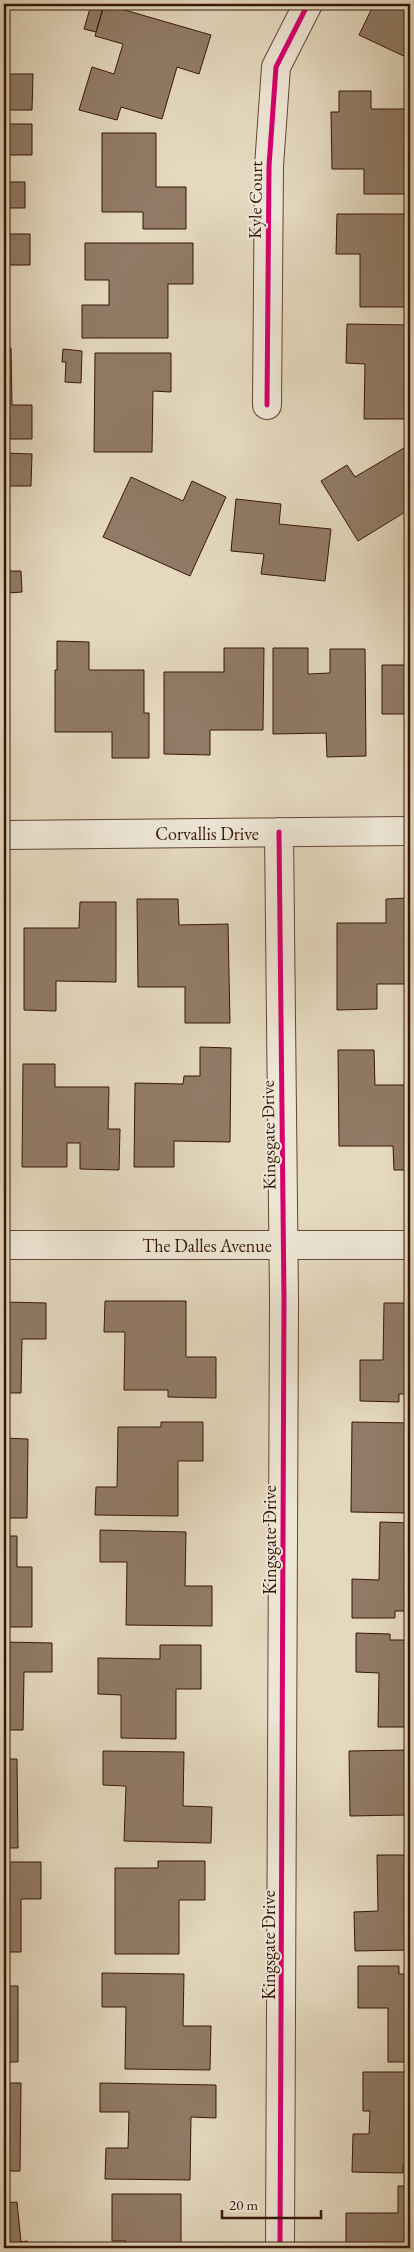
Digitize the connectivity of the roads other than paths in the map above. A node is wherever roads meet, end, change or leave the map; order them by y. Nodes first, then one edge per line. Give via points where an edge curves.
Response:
1 (308, 4) edge
2 (268, 405) dead end
3 (410, 831) edge
4 (279, 832) junction
5 (4, 834) edge
6 (4, 1245) edge
7 (283, 1245) junction
8 (410, 1245) edge
9 (280, 2248) edge

1 - 2 street, Kyle Court via 276,66 269,166
3 - 4 street, Corvallis Drive
4 - 5 street, Corvallis Drive
4 - 7 street, Kingsgate Drive
6 - 7 street, The Dalles Avenue
7 - 8 street, The Dalles Avenue
7 - 9 street, Kingsgate Drive

